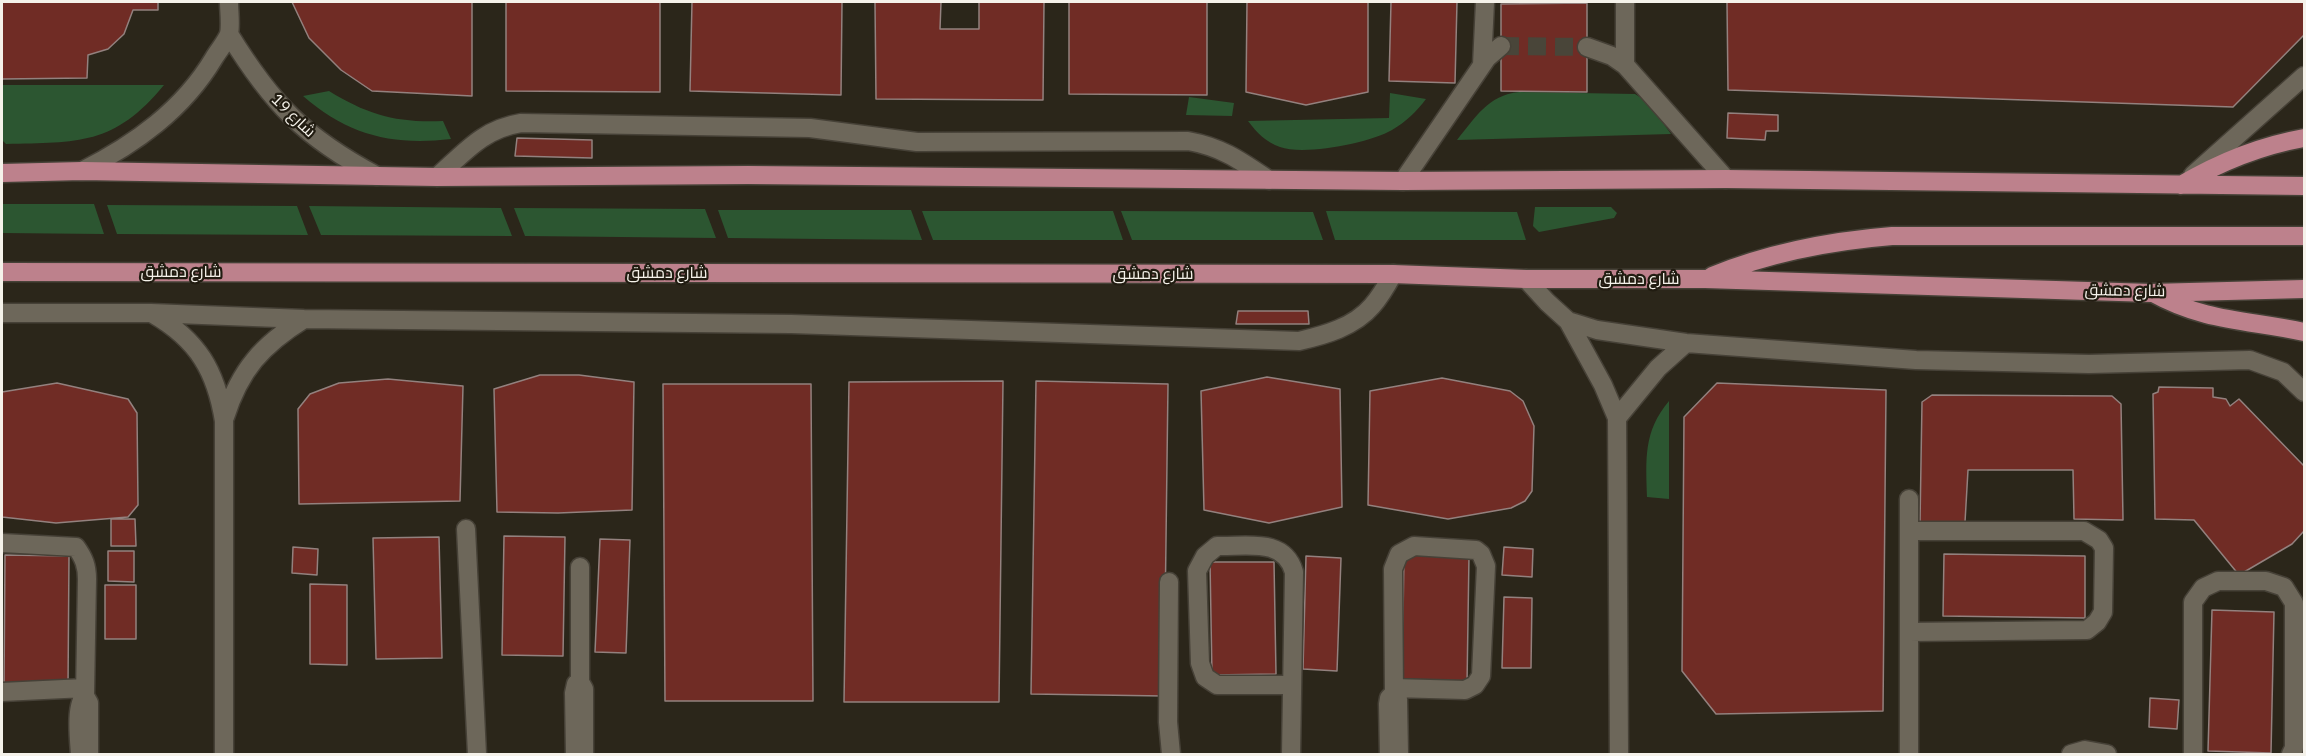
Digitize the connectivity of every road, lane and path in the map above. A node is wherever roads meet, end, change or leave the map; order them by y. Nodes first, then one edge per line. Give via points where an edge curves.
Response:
1 (229, 2) edge
2 (1485, 2) edge
3 (1625, 2) edge
4 (229, 34) junction
5 (1501, 46) dead end
6 (1587, 47) tunnel mouth
7 (1482, 65) junction
8 (1626, 65) junction
9 (2304, 76) edge
10 (2304, 138) edge
11 (82, 171) junction
12 (2, 173) edge
13 (377, 176) junction
14 (437, 177) junction
15 (1726, 179) junction
16 (1269, 180) junction
17 (1402, 181) junction
18 (2181, 186) junction
19 (2304, 186) edge
20 (2304, 236) edge
21 (2, 272) edge
22 (1394, 274) junction
23 (1526, 279) junction
24 (1705, 279) junction
25 (2304, 289) edge
26 (2151, 292) junction
27 (151, 313) junction
28 (2, 314) edge
29 (304, 319) junction
30 (1568, 321) junction
31 (2304, 332) edge
32 (1686, 343) junction
33 (2304, 392) edge
34 (1617, 418) junction
35 (224, 421) junction
36 (1909, 499) dead end
37 (466, 529) dead end
38 (1909, 531) junction
39 (2, 543) edge
40 (580, 567) dead end
41 (1169, 582) dead end
42 (1909, 632) junction
43 (1909, 671) junction
44 (580, 682) junction
45 (1292, 685) junction
46 (1394, 691) junction
47 (2, 692) edge
48 (85, 692) junction
49 (80, 754) edge
50 (89, 754) edge
51 (224, 754) edge
52 (477, 754) edge
53 (575, 754) edge
54 (584, 754) edge
55 (1171, 754) edge
56 (1291, 754) edge
57 (1389, 754) edge
58 (1399, 754) edge
59 (1619, 754) edge
60 (1909, 754) edge
61 (1920, 754) edge
62 (2071, 754) edge
63 (2107, 754) edge
64 (2193, 754) edge
65 (2291, 754) edge

1 - 4 street
2 - 7 street
3 - 8 street
4 - 11 street via 207,69 152,129
4 - 13 street, شارع 19 via 277,103 307,132
5 - 7 street
6 - 8 street
7 - 17 street
8 - 15 street
9 - 18 street
10 - 18 main road via 2231,158
11 - 12 main road
11 - 13 main road
13 - 14 main road
14 - 16 main road via 748,175
14 - 16 street via 479,139 503,126 521,123 810,128 917,142 1188,141 1230,154
15 - 17 main road
15 - 18 main road
16 - 17 main road
18 - 19 main road
20 - 24 main road via 1892,236 1797,249
21 - 22 main road, شارع دمشق
22 - 23 main road, شارع دمشق
22 - 29 street via 1361,316 1323,336 1299,341 791,324
23 - 24 main road, شارع دمشق
23 - 30 street
24 - 26 main road, شارع دمشق
25 - 26 main road, شارع دمشق
26 - 31 main road via 2172,304 2213,317
27 - 28 street
27 - 29 street
27 - 35 street via 171,324 202,357 213,377
29 - 35 street via 281,333 244,372
30 - 32 street via 1597,330
30 - 34 street
32 - 33 street via 1916,360 2089,364 2250,360 2283,372
32 - 34 street via 1658,368
34 - 59 street
35 - 51 street
36 - 38 street
37 - 52 street
38 - 42 street
38 - 42 street via 2084,531 2104,548 2103,612 2087,630
39 - 48 street via 76,547 84,558
40 - 44 street
41 - 55 street
42 - 43 street
43 - 60 street
43 - 61 street via 1918,698
44 - 53 street via 574,693
44 - 54 street via 584,689
45 - 45 street via 1217,685 1205,677 1200,663 1197,571 1205,556 1217,546 1274,547 1288,556 1294,572
45 - 56 street
46 - 46 street via 1465,690 1479,681 1486,566 1476,550 1414,546 1400,554 1393,569
46 - 57 street via 1388,704
46 - 58 street via 1398,700
47 - 48 street
48 - 49 street via 79,706
48 - 50 street via 89,702
62 - 63 street via 2085,750
64 - 65 street via 2193,602 2203,588 2218,581 2266,581 2284,587 2294,603

